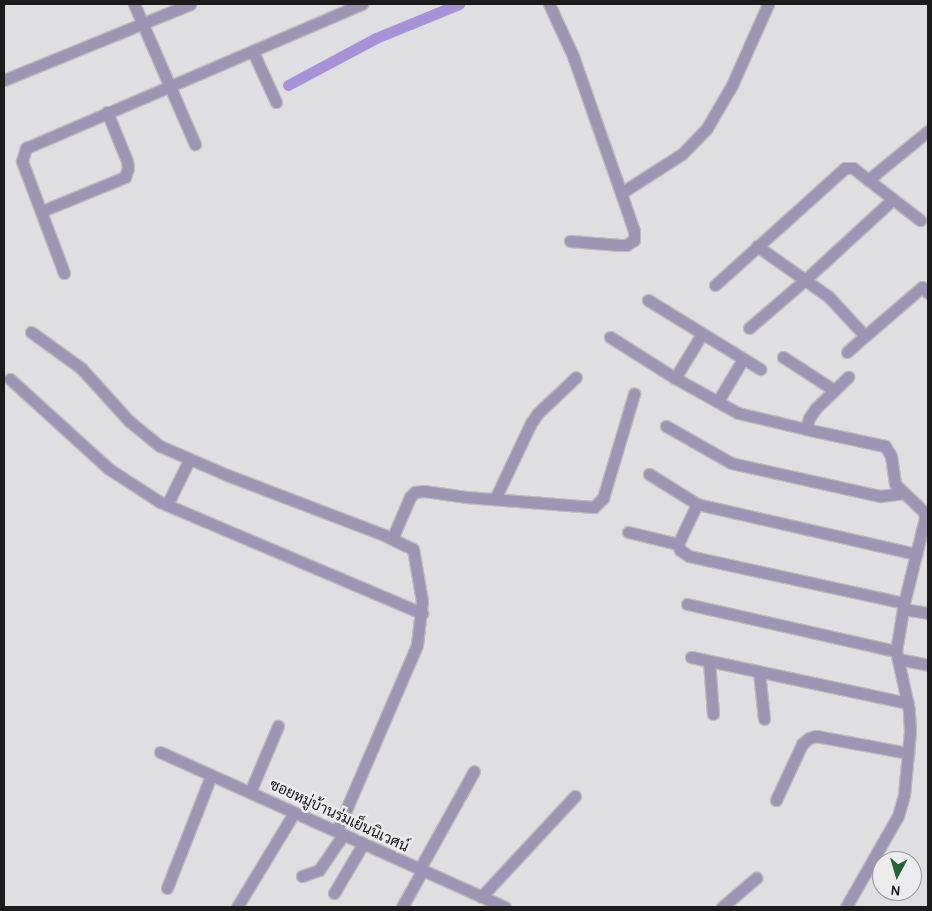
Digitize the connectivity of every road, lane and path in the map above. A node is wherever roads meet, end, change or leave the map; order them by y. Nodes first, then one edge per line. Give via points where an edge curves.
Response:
1 (134, 4) edge
2 (190, 4) edge
3 (359, 4) edge
4 (549, 4) edge
5 (768, 4) edge
6 (142, 24) junction
7 (253, 52) junction
8 (4, 80) edge
9 (169, 87) junction
10 (276, 102) dead end
11 (107, 112) junction
12 (928, 131) edge
13 (195, 144) dead end
14 (868, 180) junction
15 (621, 194) junction
16 (893, 199) junction
17 (42, 211) junction
18 (920, 220) dead end
19 (570, 241) dead end
20 (757, 246) junction
21 (64, 273) dead end
22 (806, 279) junction
23 (715, 285) dead end
24 (926, 287) edge
25 (648, 300) dead end
26 (749, 328) dead end
27 (31, 332) dead end
28 (702, 334) junction
29 (865, 336) junction
30 (610, 337) dead end
31 (847, 352) dead end
32 (783, 357) dead end
33 (743, 359) junction
34 (760, 369) dead end
35 (576, 377) dead end
36 (848, 377) dead end
37 (10, 378) dead end
38 (675, 378) junction
39 (834, 390) junction
40 (634, 394) dead end
41 (718, 401) junction
42 (666, 426) dead end
43 (806, 429) junction
44 (189, 460) junction
45 (649, 474) dead end
46 (903, 493) junction
47 (495, 499) junction
48 (697, 504) junction
49 (167, 505) junction
50 (628, 532) dead end
51 (392, 538) junction
52 (678, 544) junction
53 (916, 554) junction
54 (687, 604) dead end
55 (904, 606) junction
56 (422, 613) junction
57 (928, 614) edge
58 (897, 655) junction
59 (690, 657) dead end
60 (709, 661) junction
61 (928, 665) edge
62 (760, 672) junction
63 (908, 703) junction
64 (713, 714) dead end
65 (764, 719) dead end
66 (278, 726) dead end
67 (160, 752) dead end
68 (908, 754) junction
69 (474, 771) dead end
70 (211, 776) junction
71 (250, 792) junction
72 (574, 796) dead end
73 (776, 800) dead end
74 (294, 813) junction
75 (340, 833) junction
76 (363, 844) junction
77 (420, 871) junction
78 (302, 876) dead end
79 (756, 878) dead end
80 (167, 888) dead end
81 (334, 893) dead end
82 (481, 897) junction
83 (237, 907) edge
84 (402, 907) edge
85 (505, 907) edge
86 (722, 907) edge
87 (846, 907) edge

1 - 6 street
2 - 6 street
3 - 7 street
4 - 15 street via 573,56
5 - 15 street via 732,85 707,128 682,154
6 - 8 street
6 - 9 street
7 - 9 street
7 - 10 street
9 - 11 street
9 - 13 street
11 - 17 street via 26,148 22,161
11 - 17 street via 127,161 125,177
12 - 14 street
14 - 16 street
14 - 20 street via 852,168 844,168
15 - 19 street via 634,240 626,245
16 - 18 street
16 - 22 street
17 - 21 street
20 - 22 street
20 - 23 street
22 - 26 street
22 - 29 street via 842,309
24 - 29 street
25 - 28 street
27 - 44 street via 81,368 145,436
28 - 33 street
28 - 38 street
29 - 31 street
30 - 38 street
32 - 39 street
33 - 34 street
33 - 41 street
35 - 47 street via 530,423
36 - 39 street
37 - 49 street via 109,469
38 - 41 street
39 - 43 street via 816,408
40 - 47 street via 604,498 599,504 587,508
41 - 43 street via 738,413
42 - 46 street via 731,463 880,496
43 - 46 street via 886,446 896,484
44 - 49 street
44 - 51 street
45 - 48 street
46 - 53 street via 924,512
47 - 51 street via 415,492
48 - 52 street
48 - 53 street
49 - 56 street
50 - 52 street
51 - 56 street via 410,546 415,552
52 - 55 street via 680,550 689,556
53 - 55 street
54 - 58 street
55 - 57 street
55 - 58 street
56 - 75 street via 411,660
58 - 61 street
58 - 63 street
59 - 60 street
60 - 62 street
60 - 64 street
62 - 63 street
62 - 65 street
63 - 68 street
66 - 71 street
67 - 70 street, ซอยหมู่บ้านร่มเย็นนิเวศน์
68 - 73 street via 816,736 809,738 802,744
68 - 87 street via 904,795 898,816
69 - 77 street
70 - 71 street, ซอยหมู่บ้านร่มเย็นนิเวศน์
70 - 80 street
71 - 74 street, ซอยหมู่บ้านร่มเย็นนิเวศน์
72 - 82 street
74 - 75 street, ซอยหมู่บ้านร่มเย็นนิเวศน์
74 - 83 street
75 - 76 street, ซอยหมู่บ้านร่มเย็นนิเวศน์
75 - 78 street via 319,870
76 - 77 street, ซอยหมู่บ้านร่มเย็นนิเวศน์
76 - 81 street
77 - 82 street, ซอยหมู่บ้านร่มเย็นนิเวศน์
77 - 84 street
79 - 86 street
82 - 85 street, ซอยหมู่บ้านร่มเย็นนิเวศน์

